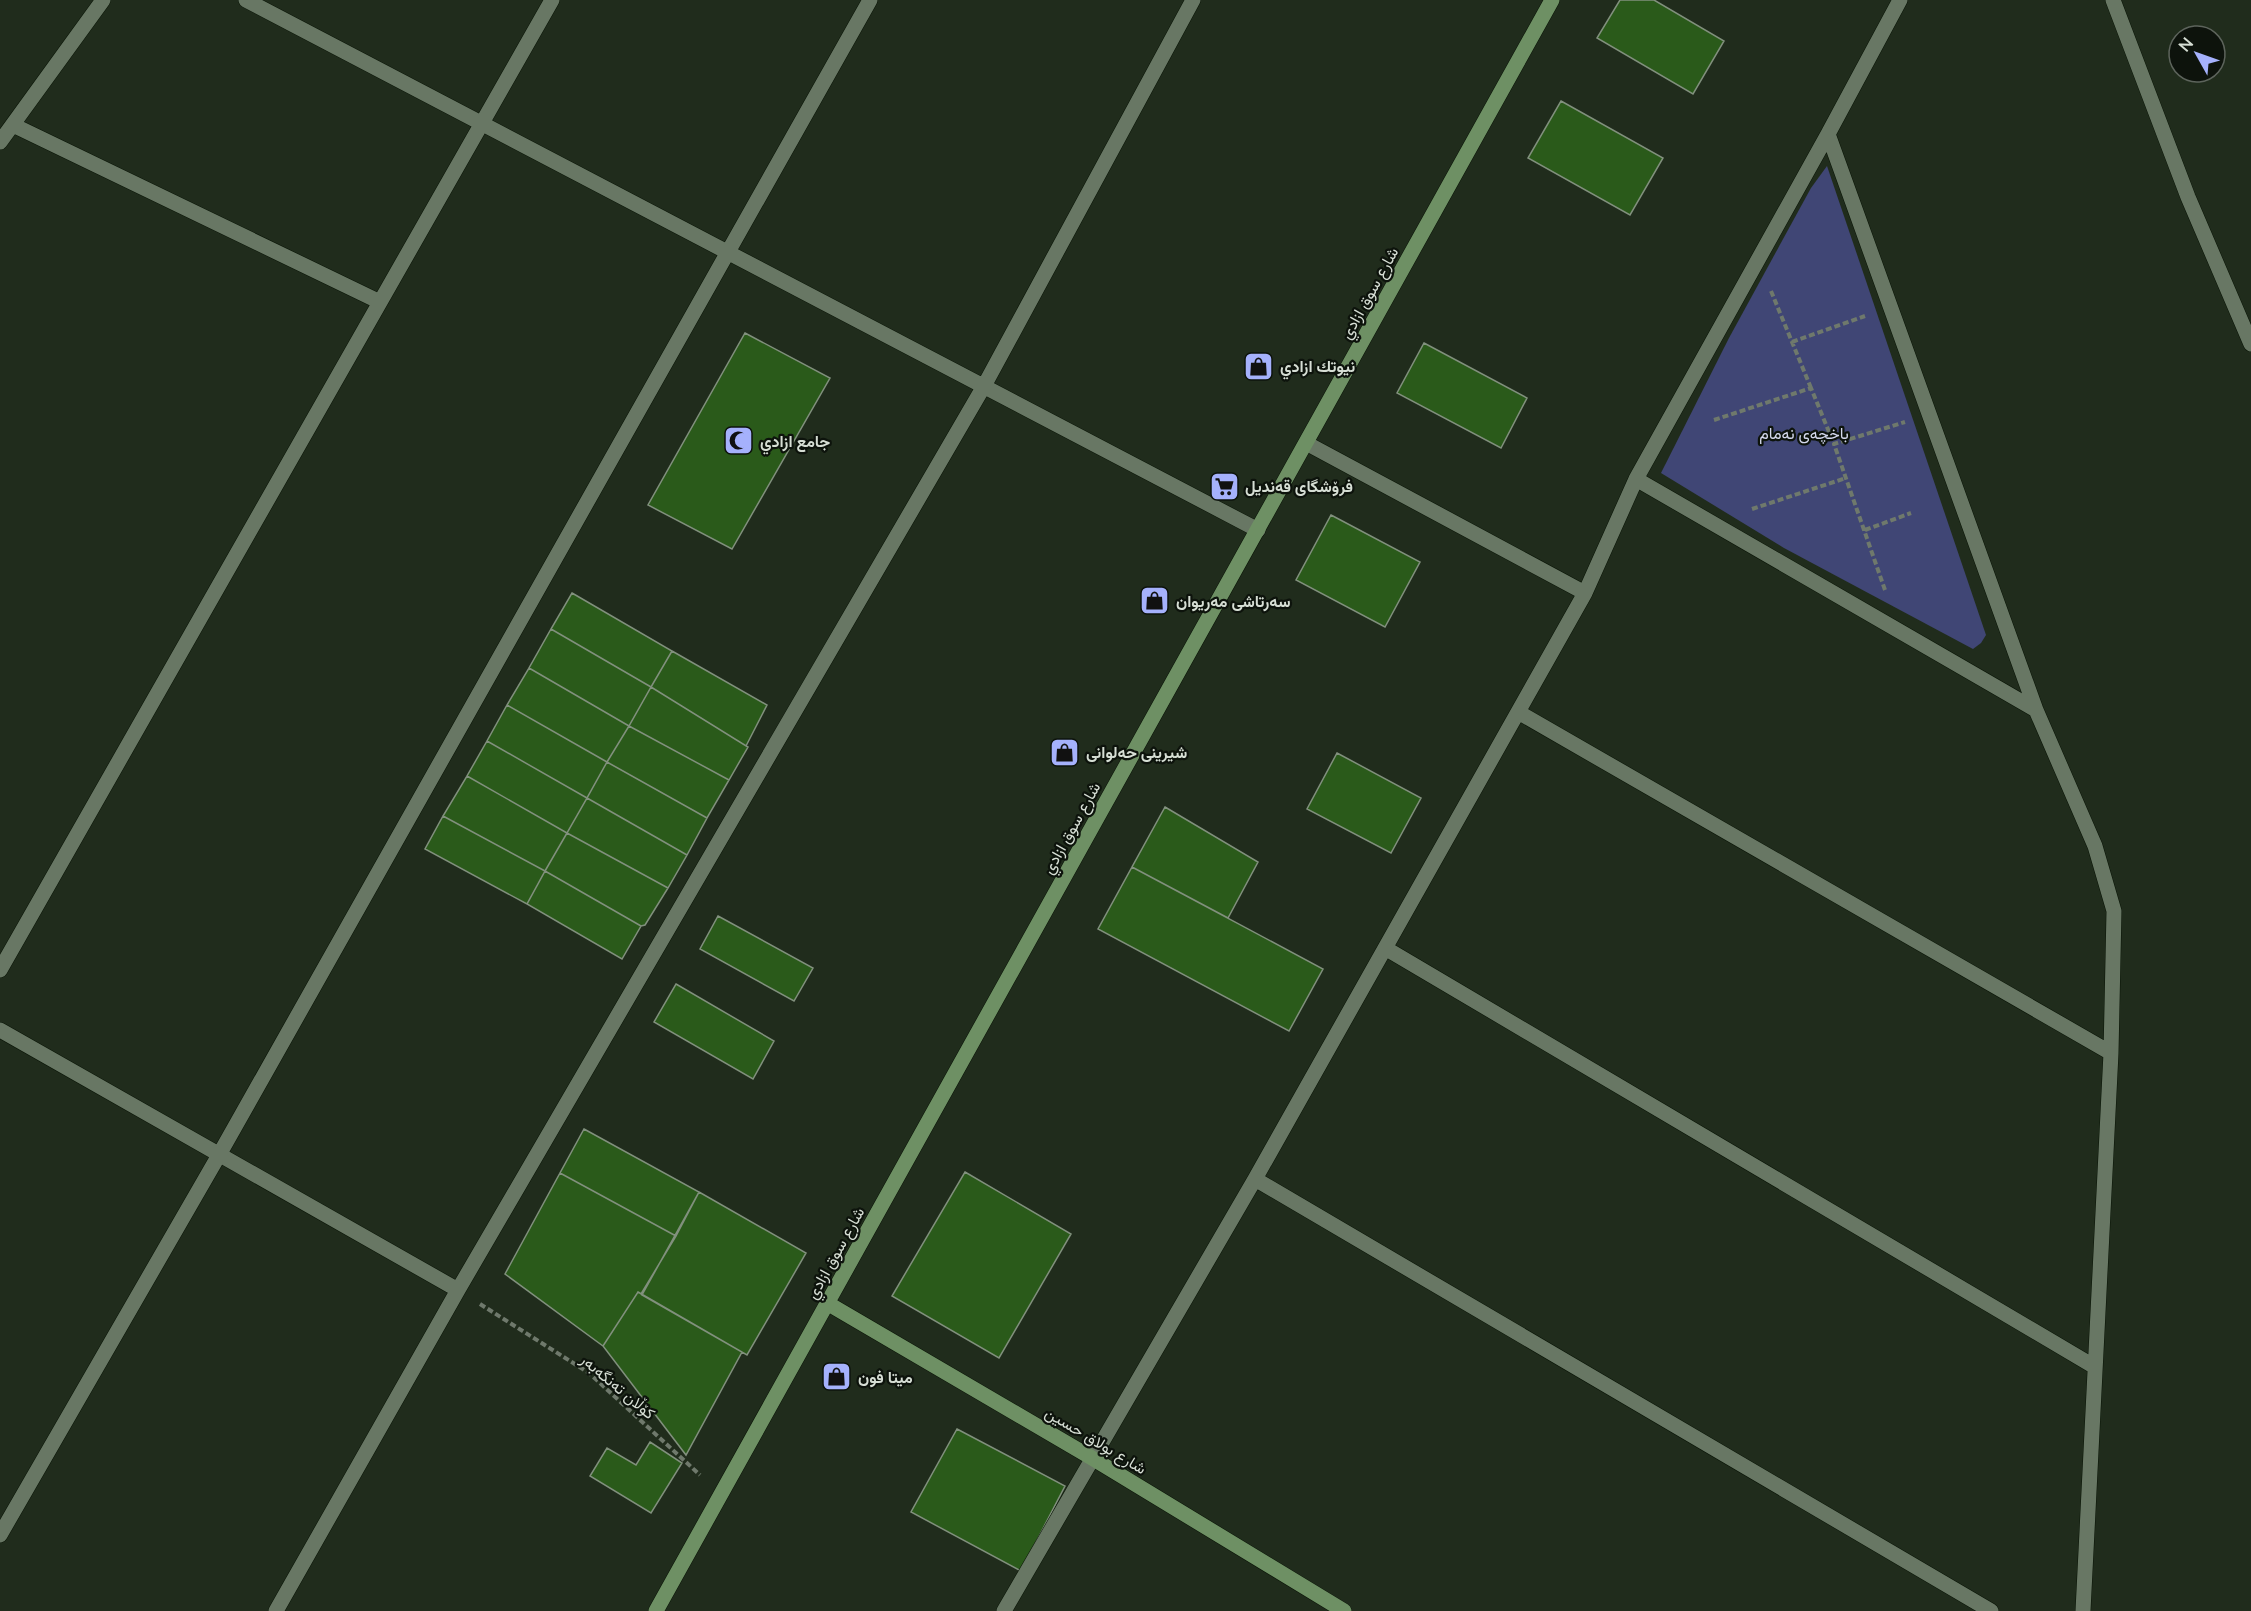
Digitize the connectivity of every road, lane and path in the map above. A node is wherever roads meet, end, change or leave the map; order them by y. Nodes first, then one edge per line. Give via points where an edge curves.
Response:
1 (103, 0) edge
2 (246, 0) edge
3 (552, 0) edge
4 (870, 0) edge
5 (1193, 0) edge
6 (1552, 0) edge
7 (1900, 0) edge
8 (2113, 0) edge
9 (482, 123) junction
10 (13, 125) junction
11 (1828, 134) junction
12 (0, 142) edge
13 (728, 253) junction
14 (1771, 290) dead end
15 (380, 302) junction
16 (1865, 316) dead end
17 (1792, 342) junction
18 (2251, 344) edge
19 (984, 386) junction
20 (1811, 388) junction
21 (1714, 420) dead end
22 (1907, 422) dead end
23 (1306, 443) junction
24 (1834, 444) junction
25 (1846, 478) junction
26 (1636, 479) junction
27 (1752, 509) dead end
28 (1911, 513) dead end
29 (1257, 530) junction
30 (1865, 530) junction
31 (1886, 592) dead end
32 (1585, 593) junction
33 (2036, 710) junction
34 (1518, 712) junction
35 (1386, 948) junction
36 (0, 970) edge
37 (0, 1030) edge
38 (2111, 1053) junction
39 (219, 1155) junction
40 (1255, 1179) junction
41 (458, 1290) junction
42 (828, 1303) junction
43 (2095, 1367) junction
44 (1092, 1458) junction
45 (720, 1495) junction
46 (0, 1535) edge
47 (276, 1611) edge
48 (656, 1611) edge
49 (1004, 1611) edge
50 (1344, 1611) edge
51 (1991, 1611) edge
52 (2083, 1611) edge

1 - 10 street
2 - 9 street
3 - 9 street
4 - 13 street
5 - 19 street
6 - 23 street, شارع سوق ازادي
7 - 11 street
8 - 18 street via 2188,197
9 - 13 street
9 - 15 street
10 - 12 street
10 - 15 street
11 - 26 street
11 - 33 street
13 - 19 street
13 - 39 street
14 - 17 path
15 - 36 street
16 - 17 path
17 - 20 path
19 - 29 street
19 - 41 street
20 - 21 path
20 - 24 path
22 - 24 path
23 - 29 street, شارع سوق ازادي
23 - 32 street
24 - 25 path
25 - 27 path
25 - 30 path
26 - 32 street
26 - 33 street
28 - 30 path
29 - 42 street, شارع سوق ازادي
30 - 31 path
32 - 34 street
33 - 38 street via 2095,846 2114,911
34 - 35 street
34 - 38 street
35 - 40 street
35 - 43 street
37 - 39 street
38 - 43 street
39 - 41 street
39 - 46 street
40 - 44 street
40 - 51 street
41 - 45 path, کۆڵان تەنگەبەر via 589,1373
41 - 47 street
42 - 44 street, شارع بولاق حسين
42 - 45 street, شارع سوق ازادي
43 - 52 street
44 - 49 street
44 - 50 street, شارع بولاق حسين
45 - 48 street, شارع سوق ازادي

